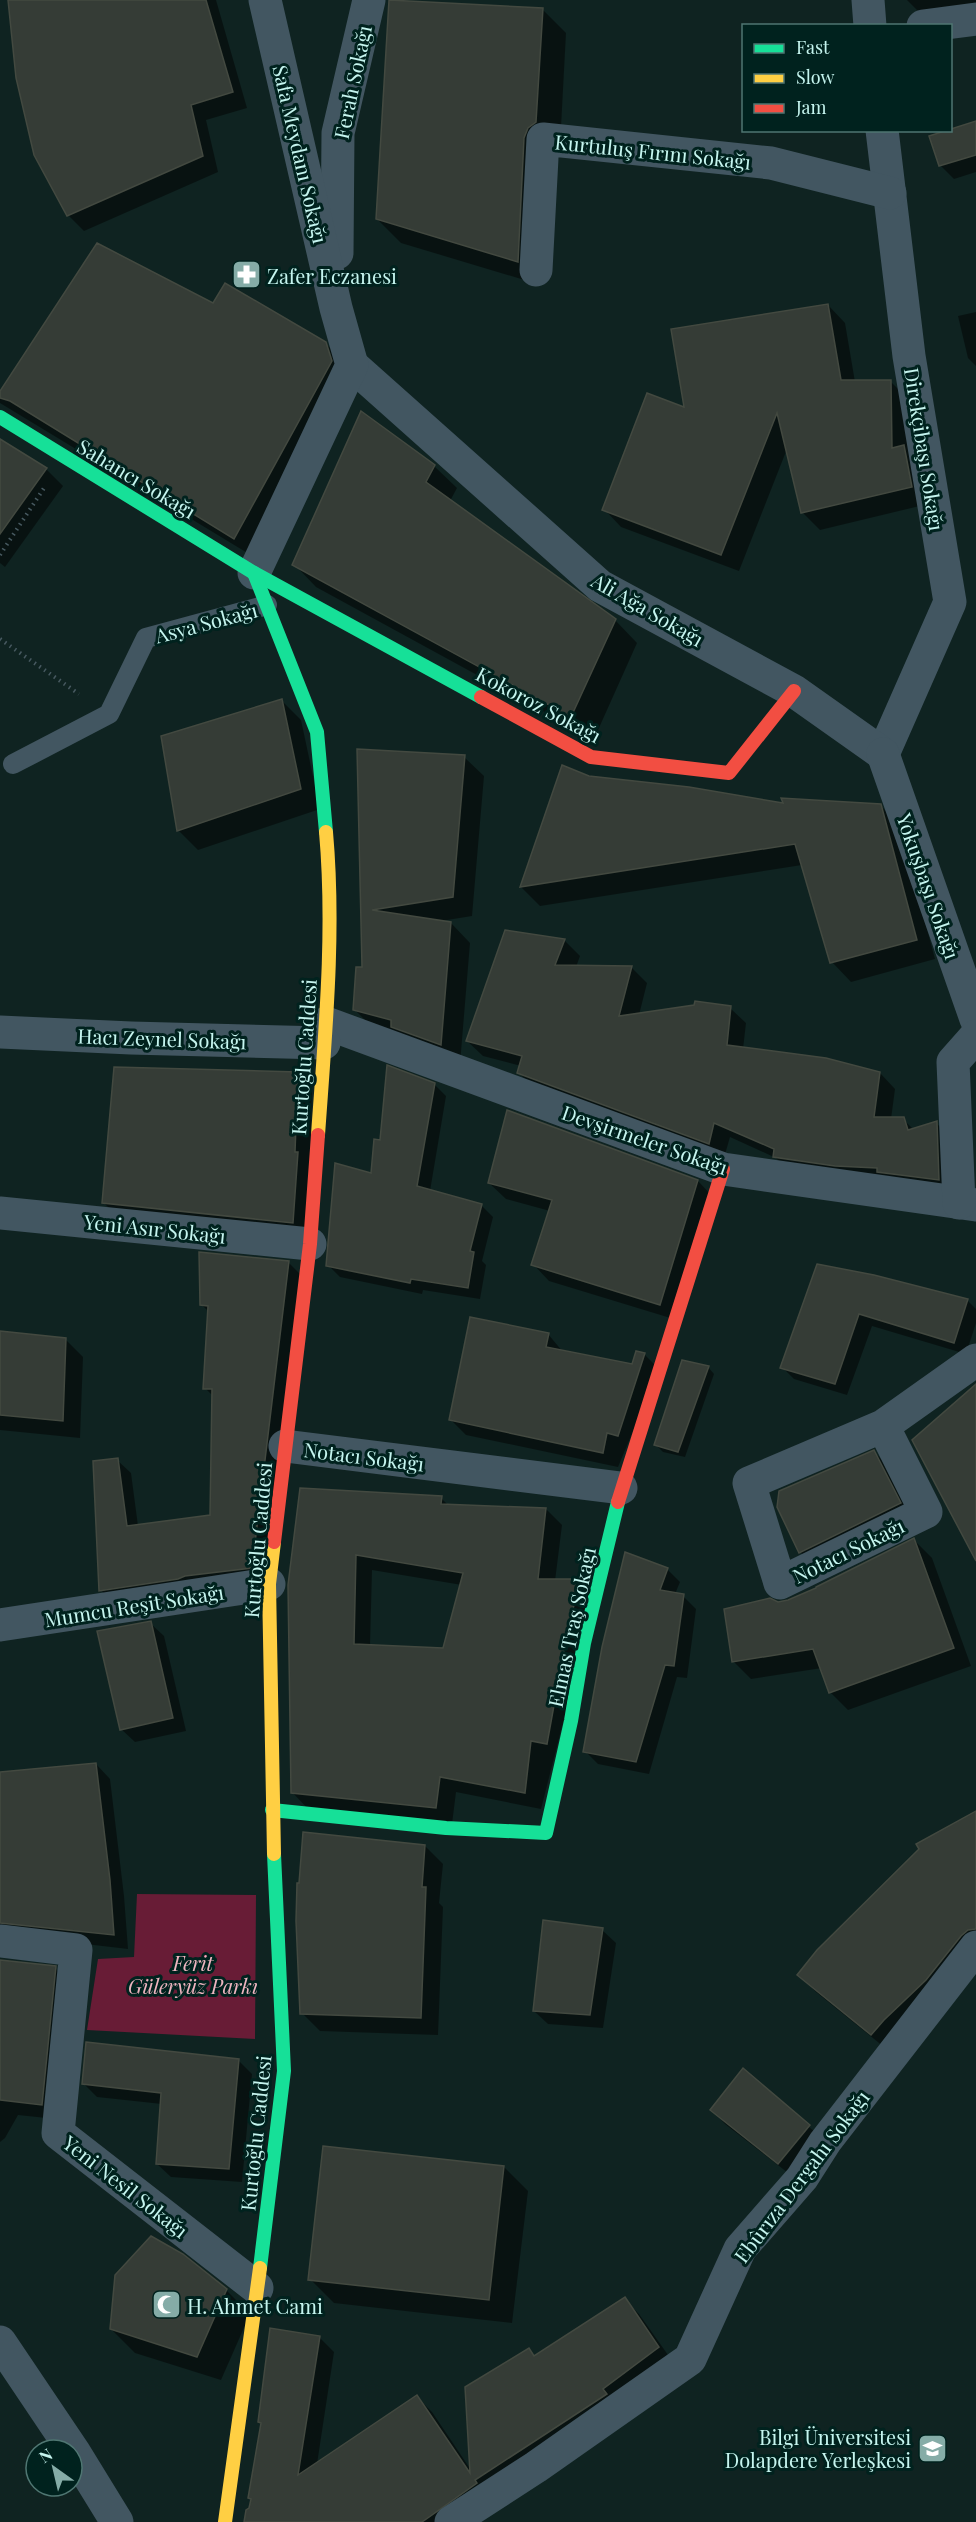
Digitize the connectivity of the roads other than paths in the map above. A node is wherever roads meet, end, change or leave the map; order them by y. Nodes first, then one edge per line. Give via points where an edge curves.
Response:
1 (265, 0) edge
2 (369, 0) edge
3 (868, 0) edge
4 (976, 19) edge
5 (870, 24) edge
6 (938, 24) edge
7 (882, 132) edge
8 (890, 193) junction
9 (536, 270) dead end
10 (336, 308) junction
11 (352, 364) junction
12 (0, 417) edge
13 (254, 573) junction
14 (267, 605) junction
15 (794, 691) junction
16 (883, 754) junction
17 (13, 764) dead end
18 (976, 1019) edge
19 (0, 1032) edge
20 (325, 1033) junction
21 (976, 1036) edge
22 (723, 1169) junction
23 (967, 1204) edge
24 (0, 1213) edge
25 (310, 1244) junction
26 (976, 1360) edge
27 (883, 1426) junction
28 (285, 1446) junction
29 (621, 1488) junction
30 (269, 1584) junction
31 (0, 1625) edge
32 (272, 1810) junction
33 (0, 1941) edge
34 (976, 1947) edge
35 (257, 2289) junction
36 (0, 2342) edge
37 (117, 2522) edge
38 (225, 2522) edge
39 (451, 2522) edge

1 - 10 street, Safa Meydanı Sokağı
2 - 10 street, Ferah Sokağı via 338,133
3 - 5 street
4 - 6 street
7 - 8 street, Direkçibaşı Sokağı
8 - 9 street, Kurtuluş Fırını Sokağı via 771,163 543,139
8 - 16 street, Direkçibaşı Sokağı via 909,356 950,602
10 - 11 street, Safa Meydanı Sokağı
11 - 13 street
11 - 15 street, Ali Ağa Sokağı via 600,586
12 - 13 street, Sahancı Sokağı
13 - 14 street, Kurtoğlu Caddesi
13 - 15 street, Kokoroz Sokağı via 591,757 729,773
14 - 17 lane, Asya Sokağı via 146,638 109,714
14 - 20 street, Kurtoğlu Caddesi via 317,732 329,866
15 - 16 street, Ali Ağa Sokağı
16 - 18 street, Yokuşbaşı Sokağı
19 - 20 street, Hacı Zeynel Sokağı via 131,1038
20 - 22 street, Devşirmeler Sokağı
20 - 25 street, Kurtoğlu Caddesi
21 - 23 street via 953,1062
22 - 23 street, Devşirmeler Sokağı
22 - 29 street, Elmas Traş Sokağı
24 - 25 street, Yeni Asır Sokağı
25 - 28 street, Kurtoğlu Caddesi
26 - 27 street, Notacı Sokağı
27 - 27 street, Notacı Sokağı via 926,1512 780,1583 748,1483
28 - 29 street, Notacı Sokağı
28 - 30 street, Kurtoğlu Caddesi
29 - 32 street, Elmas Traş Sokağı via 584,1643 546,1833 446,1828
30 - 31 street, Mumcu Reşit Sokağı
30 - 32 street, Kurtoğlu Caddesi
32 - 35 street, Kurtoğlu Caddesi via 284,2071
33 - 35 street, Yeni Nesil Sokağı via 76,1950 58,2133
34 - 39 street, Ebûrıza Dergahı Sokağı via 825,2142 802,2178 740,2249 690,2359
35 - 38 street, Kurtoğlu Caddesi
36 - 37 street

